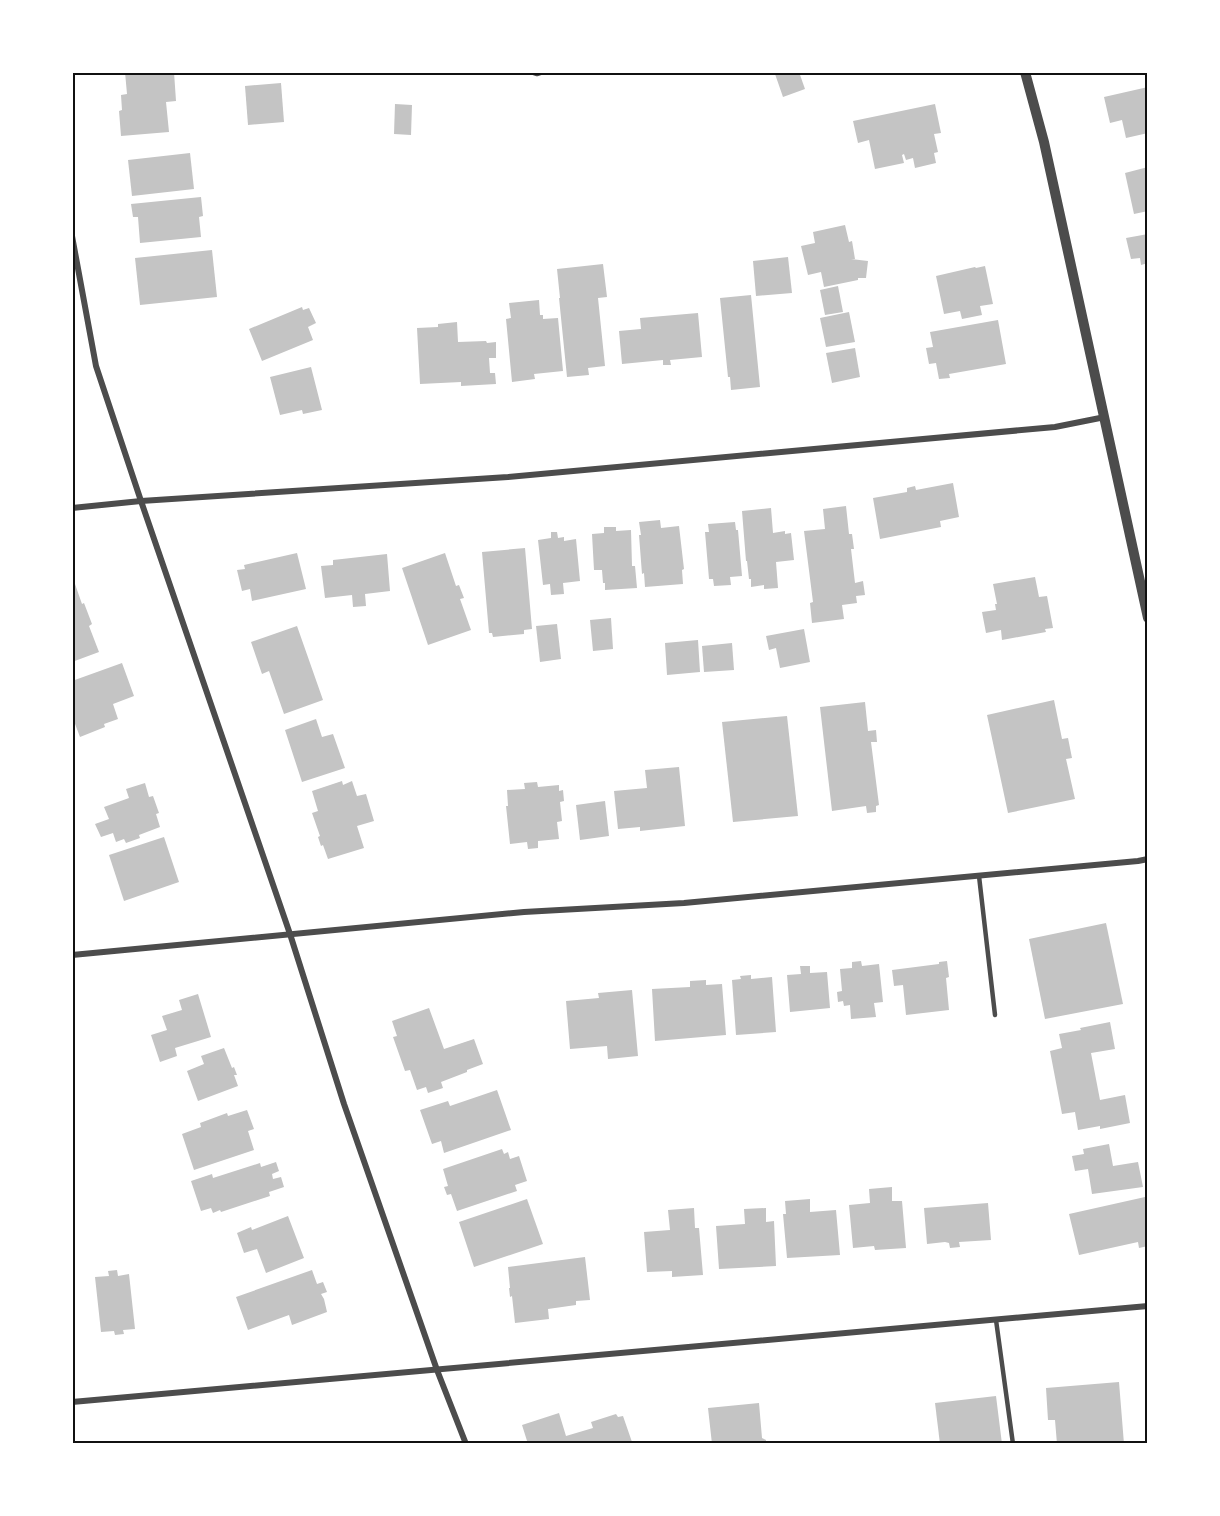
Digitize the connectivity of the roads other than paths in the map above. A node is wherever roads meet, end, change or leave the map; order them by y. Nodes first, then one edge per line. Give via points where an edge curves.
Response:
1 (531, 72) edge
2 (543, 72) edge
3 (1025, 72) edge
4 (72, 236) edge
5 (1105, 417) junction
6 (141, 501) junction
7 (72, 508) edge
8 (1148, 618) edge
9 (1148, 859) edge
10 (979, 876) junction
11 (290, 934) junction
12 (72, 955) edge
13 (995, 1015) dead end
14 (1148, 1306) edge
15 (996, 1320) junction
16 (437, 1370) junction
17 (72, 1402) edge
18 (466, 1444) edge
19 (1013, 1444) edge

1 - 2 lane
3 - 5 street
4 - 6 street via 96,366
5 - 6 street via 1055,428 508,477
5 - 8 street
6 - 7 street
6 - 11 street
9 - 10 street
10 - 11 street
10 - 13 lane
11 - 12 street
11 - 16 street via 344,1104
14 - 15 street
15 - 16 street
15 - 19 lane
16 - 17 street
16 - 18 street

